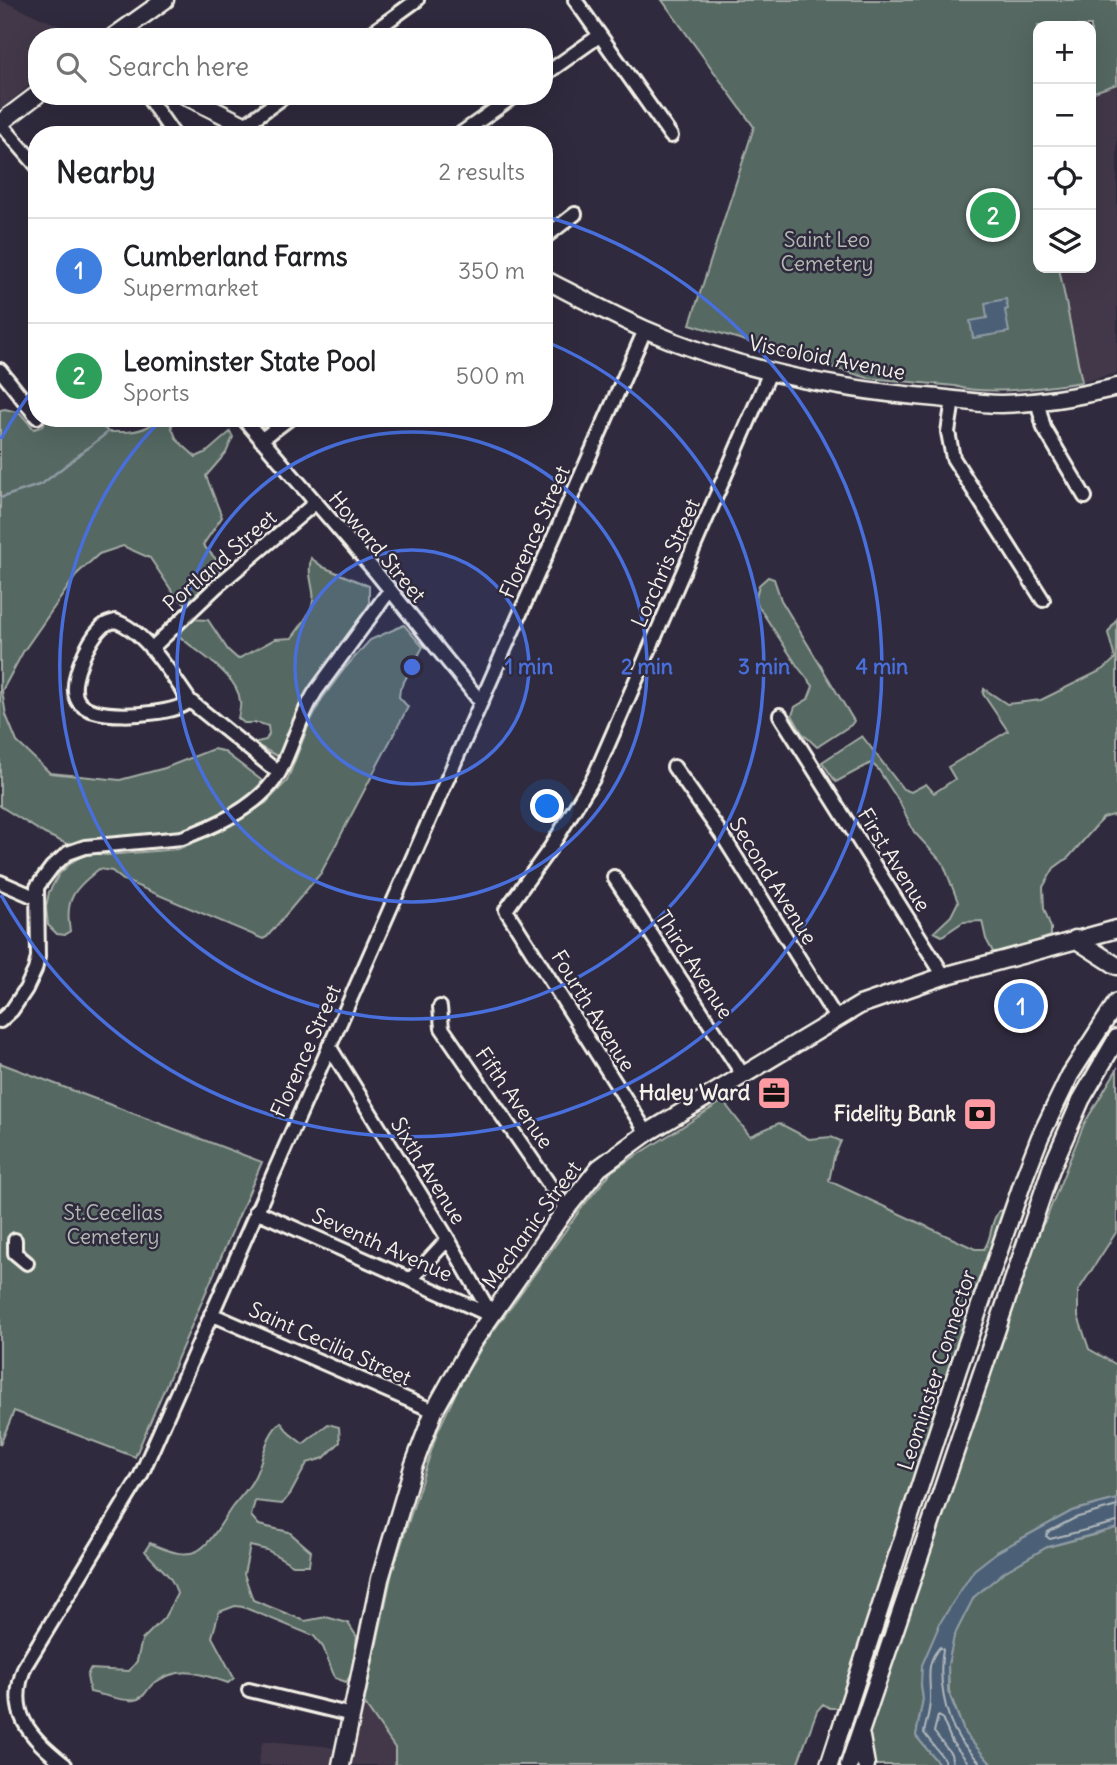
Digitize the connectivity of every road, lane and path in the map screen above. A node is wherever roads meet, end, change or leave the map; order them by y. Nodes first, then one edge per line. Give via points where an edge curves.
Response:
1 (165, 0) edge
2 (417, 0) edge
3 (575, 0) edge
4 (126, 28) edge
5 (378, 28) edge
6 (600, 36) junction
7 (553, 69) edge
8 (28, 102) edge
9 (153, 105) edge
10 (204, 105) edge
11 (273, 105) edge
12 (502, 105) edge
13 (0, 123) edge
14 (245, 125) joint
15 (168, 126) edge
16 (472, 126) edge
17 (671, 136) dead end
18 (28, 156) edge
19 (575, 214) dead end
20 (553, 230) edge
21 (553, 284) edge
22 (645, 330) junction
23 (0, 370) edge
24 (770, 372) junction
25 (1117, 387) edge
26 (953, 400) junction
27 (1038, 400) junction
28 (28, 405) edge
29 (250, 427) edge
30 (278, 427) edge
31 (261, 440) junction
32 (1085, 497) dead end
33 (315, 503) junction
34 (390, 590) junction
35 (1043, 600) dead end
36 (151, 649) junction
37 (190, 701) junction
38 (480, 701) junction
39 (780, 715) dead end
40 (674, 767) dead end
41 (279, 773) junction
42 (614, 877) dead end
43 (0, 882) edge
44 (37, 898) junction
45 (506, 910) joint
46 (1117, 929) edge
47 (1075, 939) junction
48 (1117, 966) edge
49 (944, 976) junction
50 (1117, 1002) edge
51 (440, 1007) dead end
52 (836, 1018) junction
53 (0, 1021) edge
54 (1117, 1038) edge
55 (329, 1046) junction
56 (743, 1075) junction
57 (647, 1133) junction
58 (566, 1209) junction
59 (256, 1211) junction
60 (448, 1239) junction
61 (15, 1240) dead end
62 (27, 1263) dead end
63 (411, 1279) junction
64 (211, 1314) junction
65 (492, 1316) junction
66 (434, 1411) junction
67 (248, 1690) dead end
68 (352, 1715) junction
69 (860, 1732) junction
70 (65, 1765) edge
71 (341, 1765) edge
72 (829, 1765) edge
73 (849, 1765) edge
74 (866, 1765) edge

1 - 4 main road
2 - 5 street
3 - 6 street
6 - 7 street
6 - 17 street
8 - 13 main road
9 - 15 street
10 - 14 main road
11 - 14 street
12 - 16 street
13 - 18 street
19 - 20 street
21 - 22 main road, Viscoloid Avenue
22 - 24 main road, Viscoloid Avenue
22 - 38 street, Florence Street
23 - 28 street
24 - 26 main road, Viscoloid Avenue
24 - 45 street, Lorchris Street via 594,777
25 - 27 main road, Viscoloid Avenue
26 - 27 main road, Viscoloid Avenue via 1000,404
26 - 35 street via 948,432 953,458
27 - 32 street via 1044,428
29 - 31 street, Howard Street
30 - 31 street
31 - 33 street, Howard Street
33 - 34 street, Howard Street
33 - 36 street, Portland Street
34 - 38 street, Howard Street
34 - 41 street via 307,706
36 - 37 street
36 - 37 street via 124,624 104,624 77,672 74,688 79,702 91,712 127,715 176,708
37 - 41 street
38 - 55 street, Florence Street
39 - 49 street, First Avenue
40 - 52 street, Second Avenue via 724,838
41 - 44 street via 255,800 193,834 68,853 41,878
42 - 56 street, Third Avenue
43 - 44 street
44 - 53 street via 35,970 12,1010
45 - 57 street, Fourth Avenue
46 - 47 main road, Mechanic Street
47 - 48 main road
47 - 49 main road, Mechanic Street
49 - 52 main road, Mechanic Street via 884,995
50 - 72 main road, Leominster Connector via 1070,1075 1026,1173
51 - 58 street, Fifth Avenue via 442,1028
52 - 56 main road, Mechanic Street
54 - 69 main road, Leominster Connector via 1081,1100 1051,1168
55 - 59 street, Florence Street
55 - 60 street, Sixth Avenue
56 - 57 main road, Mechanic Street
57 - 58 main road, Mechanic Street via 599,1168
58 - 65 main road, Mechanic Street
59 - 63 street, Seventh Avenue
59 - 64 street, Florence Street
60 - 63 street
60 - 65 street, Sixth Avenue
61 - 62 street via 15,1253
63 - 65 street, Seventh Avenue
64 - 66 street, Saint Cecilia Street
64 - 70 street, Florence Street via 131,1494 30,1656 19,1683 17,1699 24,1723
65 - 66 main road, Mechanic Street
66 - 68 main road, Mechanic Street via 380,1579
67 - 68 street
68 - 71 main road, Mechanic Street
69 - 73 main road, Leominster Connector
69 - 74 main road

